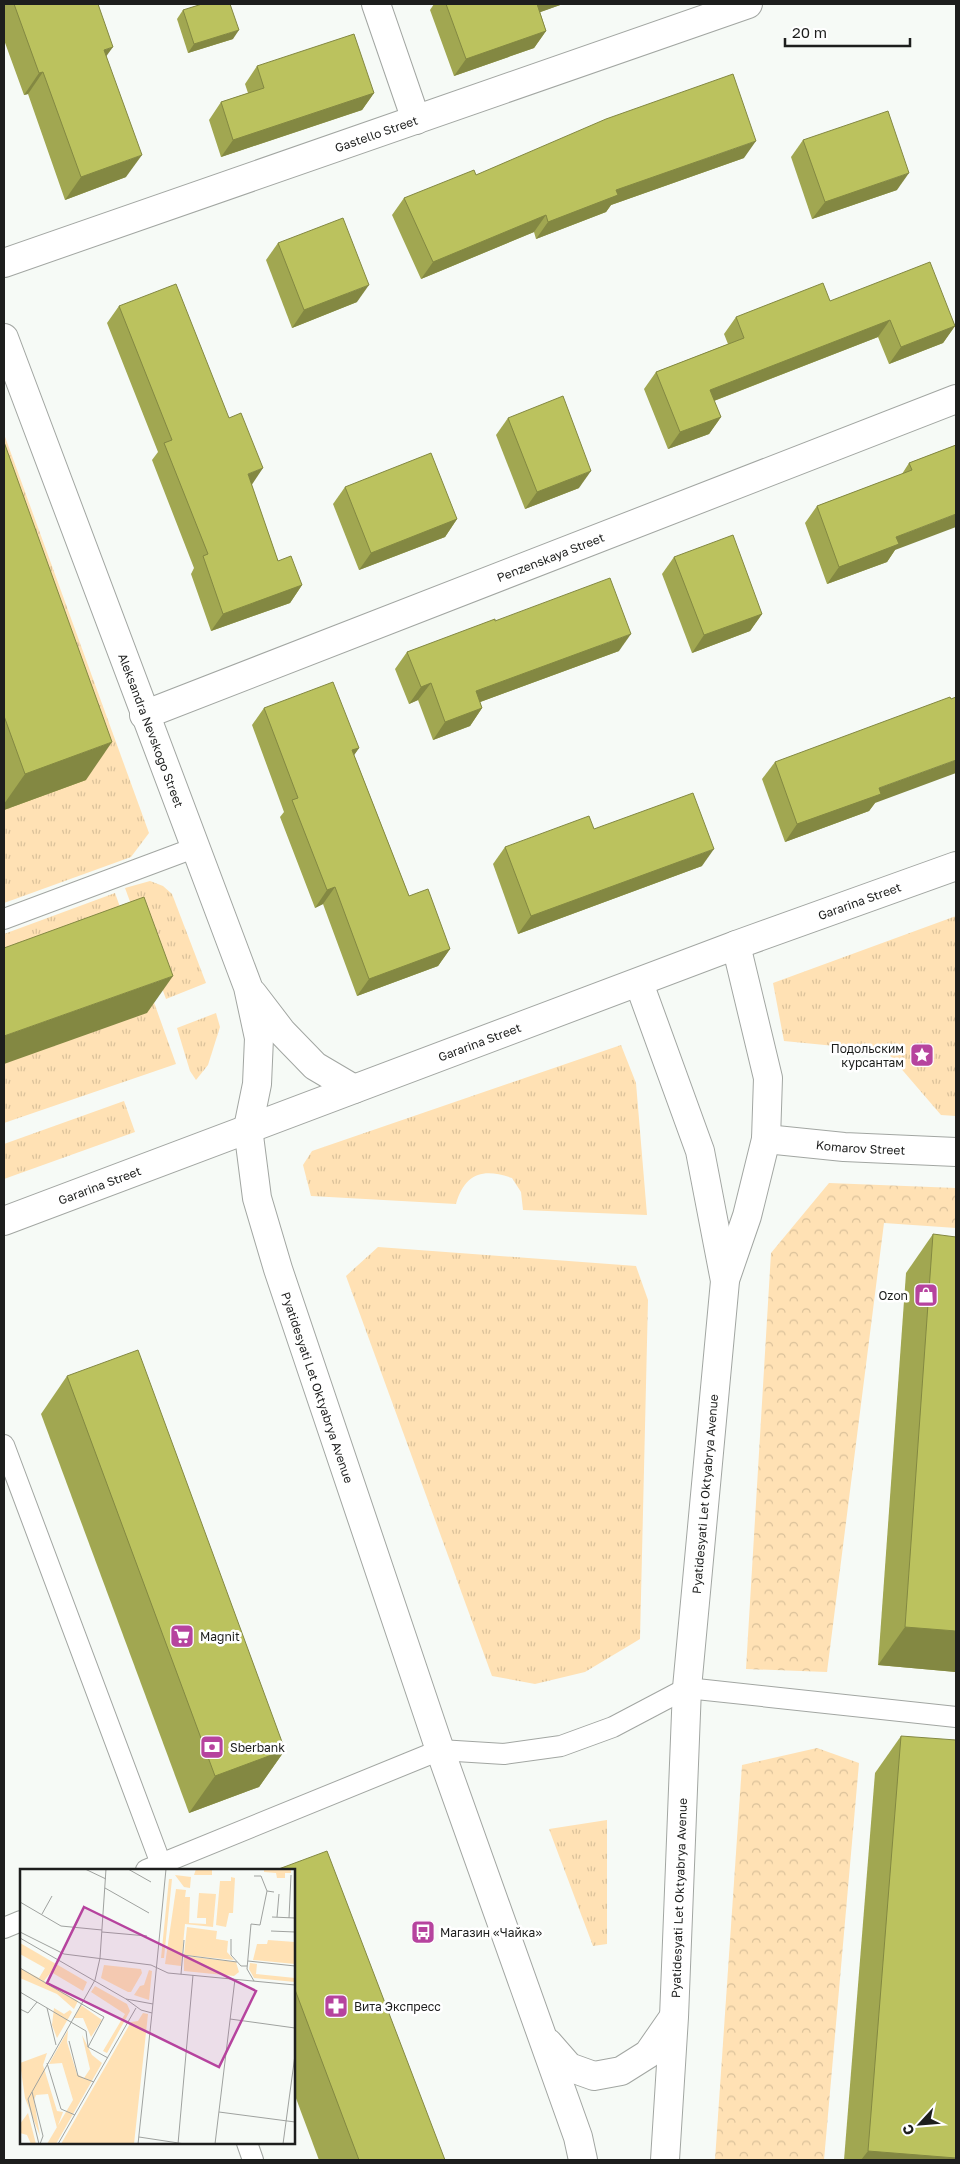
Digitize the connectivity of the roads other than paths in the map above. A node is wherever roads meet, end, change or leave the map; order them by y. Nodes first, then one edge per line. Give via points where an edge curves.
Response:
1 (376, 4) edge
2 (748, 4) edge
3 (416, 120) junction
4 (4, 263) edge
5 (4, 338) edge
6 (956, 399) edge
7 (144, 715) junction
8 (194, 848) junction
9 (956, 866) edge
10 (4, 919) edge
11 (736, 945) junction
12 (639, 983) junction
13 (248, 987) junction
14 (354, 1089) junction
15 (248, 1128) junction
16 (766, 1139) junction
17 (956, 1152) edge
18 (4, 1221) edge
19 (725, 1281) junction
20 (4, 1444) edge
21 (687, 1688) junction
22 (956, 1717) edge
23 (440, 1750) junction
24 (150, 1869) edge
25 (20, 1921) edge
26 (4, 1928) edge
27 (674, 2018) junction
28 (544, 2038) junction
29 (246, 2144) edge
30 (253, 2160) edge
31 (583, 2160) edge
32 (665, 2160) edge

1 - 3 main road
2 - 3 main road, Gastello Street
3 - 4 main road, Gastello Street
5 - 7 main road, Aleksandra Nevskogo Street
6 - 7 main road, Penzenskaya Street
7 - 8 main road, Aleksandra Nevskogo Street
8 - 10 lane
8 - 13 main road, Aleksandra Nevskogo Street
9 - 11 main road, Gararina Street
11 - 12 main road, Gararina Street
11 - 16 main road via 768,1078
12 - 14 main road, Gararina Street
12 - 19 main road, Pyatidesyati Let Oktyabrya Avenue via 700,1151
13 - 14 main road via 282,1032 314,1066
13 - 15 main road, Aleksandra Nevskogo Street via 259,1038 257,1084
14 - 15 main road, Gararina Street
15 - 18 main road, Gararina Street
15 - 23 main road, Pyatidesyati Let Oktyabrya Avenue via 257,1198 278,1269
16 - 17 main road, Komarov Street via 844,1147
16 - 19 main road
19 - 21 main road, Pyatidesyati Let Oktyabrya Avenue
20 - 24 lane
21 - 22 lane
21 - 23 lane via 613,1728 561,1746 504,1754
21 - 27 main road, Pyatidesyati Let Oktyabrya Avenue
23 - 24 lane
23 - 28 main road, Pyatidesyati Let Oktyabrya Avenue
25 - 26 lane
27 - 28 main road, Pyatidesyati Let Oktyabrya Avenue via 648,2054 621,2071 594,2076 569,2067
27 - 32 main road, Pyatidesyati Let Oktyabrya Avenue
28 - 31 main road, Pyatidesyati Let Oktyabrya Avenue
29 - 30 lane

